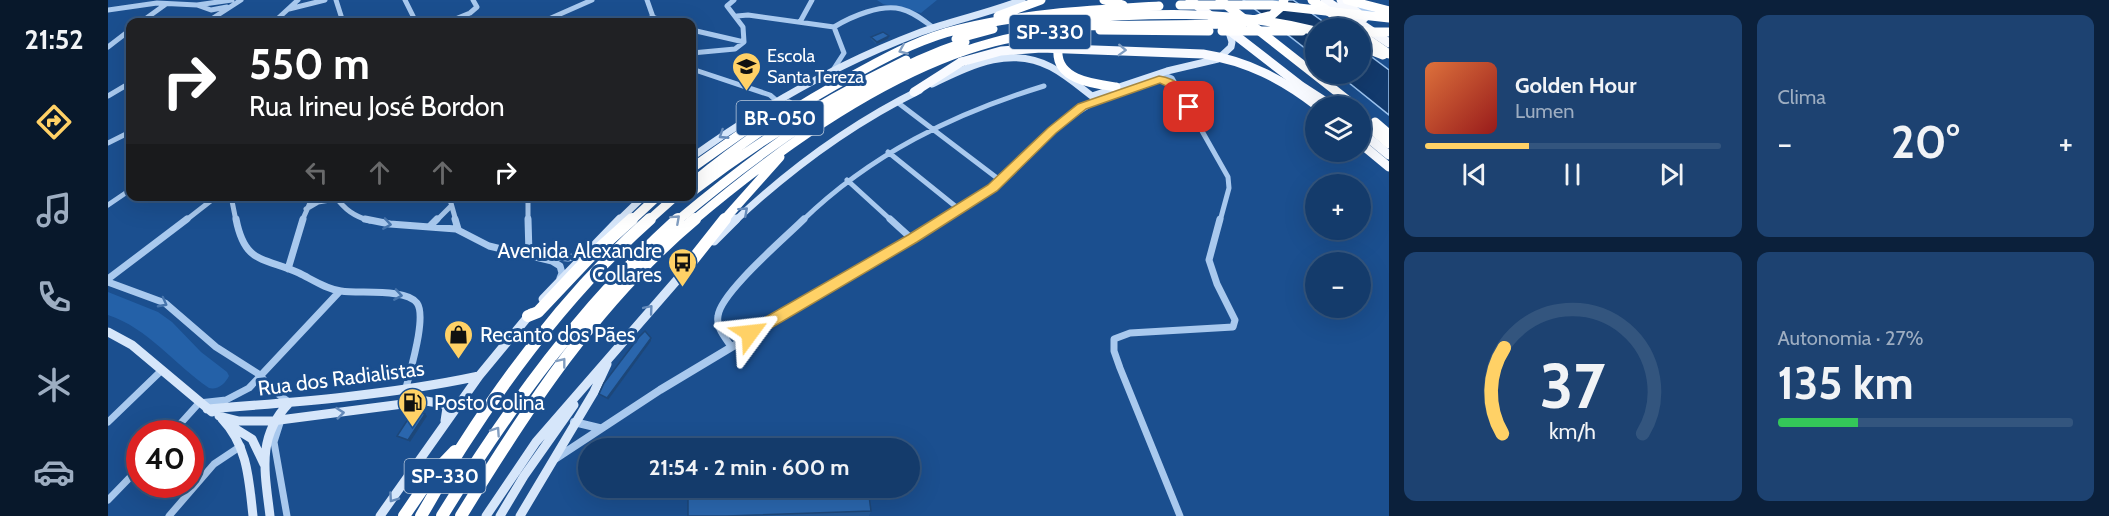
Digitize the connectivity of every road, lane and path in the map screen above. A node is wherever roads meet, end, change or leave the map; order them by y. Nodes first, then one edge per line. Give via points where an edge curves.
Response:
1 (241, 0) edge
2 (298, 0) edge
3 (325, 0) edge
4 (336, 0) edge
5 (405, 0) edge
6 (592, 0) edge
7 (647, 0) edge
8 (721, 0) edge
9 (734, 0) edge
10 (812, 0) edge
11 (1022, 0) edge
12 (1041, 0) edge
13 (1104, 0) edge
14 (1190, 0) edge
15 (1201, 0) edge
16 (1220, 0) edge
17 (1284, 0) edge
18 (1312, 0) edge
19 (1325, 0) edge
20 (1341, 0) edge
21 (1348, 0) edge
22 (474, 2) edge
23 (221, 3) junction
24 (233, 3) edge
25 (166, 4) junction
26 (196, 5) junction
27 (727, 6) junction
28 (1147, 7) junction
29 (289, 9) junction
30 (108, 10) edge
31 (214, 10) junction
32 (1389, 12) edge
33 (736, 16) junction
34 (654, 17) joint
35 (147, 18) edge
36 (210, 18) edge
37 (213, 18) edge
38 (279, 18) edge
39 (343, 18) edge
40 (414, 18) edge
41 (457, 18) edge
42 (551, 18) edge
43 (651, 18) edge
44 (1338, 18) edge
45 (1389, 18) edge
46 (800, 22) junction
47 (1058, 23) junction
48 (834, 27) junction
49 (934, 28) junction
50 (1305, 28) edge
51 (958, 29) junction
52 (1228, 29) junction
53 (1123, 30) junction
54 (696, 31) edge
55 (1305, 31) edge
56 (126, 33) edge
57 (1371, 33) edge
58 (1389, 33) edge
59 (744, 42) junction
60 (1371, 42) edge
61 (1389, 43) edge
62 (108, 47) edge
63 (1371, 50) edge
64 (696, 53) edge
65 (1389, 56) edge
66 (1297, 60) junction
67 (696, 70) edge
68 (832, 71) junction
69 (1160, 73) junction
70 (126, 85) edge
71 (1044, 86) dead end
72 (830, 87) junction
73 (1116, 87) junction
74 (1178, 87) junction
75 (914, 92) junction
76 (108, 96) edge
77 (1316, 96) edge
78 (1320, 96) edge
79 (1336, 96) edge
80 (1342, 96) edge
81 (1094, 98) junction
82 (1305, 98) edge
83 (777, 101) junction
84 (897, 102) junction
85 (1371, 120) edge
86 (930, 127) junction
87 (1371, 128) edge
88 (126, 134) edge
89 (1389, 134) edge
90 (803, 135) junction
91 (1371, 140) edge
92 (108, 143) edge
93 (1389, 144) edge
94 (888, 152) junction
95 (1371, 152) edge
96 (696, 154) edge
97 (1389, 155) edge
98 (696, 165) edge
99 (1389, 167) edge
100 (696, 180) edge
101 (847, 180) junction
102 (1001, 182) junction
103 (696, 189) edge
104 (126, 193) edge
105 (211, 201) edge
106 (232, 201) edge
107 (310, 201) edge
108 (322, 201) edge
109 (338, 201) edge
110 (450, 201) edge
111 (528, 201) edge
112 (639, 201) edge
113 (652, 201) edge
114 (671, 201) edge
115 (680, 201) edge
116 (108, 205) edge
117 (451, 206) junction
118 (305, 210) junction
119 (960, 210) junction
120 (431, 225) junction
121 (458, 229) junction
122 (912, 239) junction
123 (530, 254) junction
124 (616, 254) junction
125 (583, 255) junction
126 (538, 256) junction
127 (687, 267) junction
128 (288, 269) junction
129 (108, 281) edge
130 (558, 281) junction
131 (339, 291) junction
132 (528, 316) junction
133 (108, 332) edge
134 (730, 345) junction
135 (613, 353) junction
136 (162, 370) junction
137 (260, 375) junction
138 (479, 376) junction
139 (584, 386) junction
140 (406, 388) junction
141 (371, 393) junction
142 (289, 403) junction
143 (203, 406) junction
144 (366, 410) junction
145 (219, 416) junction
146 (187, 420) edge
147 (277, 420) junction
148 (108, 422) edge
149 (574, 422) junction
150 (231, 426) junction
151 (444, 426) junction
152 (599, 428) junction
153 (469, 435) junction
154 (241, 446) junction
155 (551, 461) junction
156 (264, 464) junction
157 (126, 481) edge
158 (108, 500) edge
159 (169, 516) edge
160 (253, 516) edge
161 (270, 516) edge
162 (287, 516) edge
163 (380, 516) edge
164 (404, 516) edge
165 (421, 516) edge
166 (442, 516) edge
167 (461, 516) edge
168 (486, 516) edge
169 (500, 516) edge
170 (520, 516) edge
171 (1180, 516) edge

1 - 24 street
2 - 29 street
3 - 29 street
4 - 39 street
5 - 40 street
6 - 42 street
7 - 34 street
8 - 27 street
9 - 27 street
10 - 46 street
11 - 49 main road
12 - 51 highway
13 - 28 highway
14 - 52 highway
15 - 78 highway
16 - 66 highway
17 - 47 highway, bridge via 1272,15 1238,24
18 - 44 highway
19 - 61 highway
20 - 58 highway
21 - 32 highway, bridge
22 - 41 street via 477,7 473,11
23 - 24 street
23 - 26 street
23 - 31 street
24 - 31 street
24 - 37 street
25 - 26 street
25 - 30 street
25 - 35 street
26 - 31 street
27 - 33 street
28 - 45 highway, bridge via 1262,4
28 - 51 highway
29 - 38 street
31 - 36 street
33 - 46 street
33 - 59 street via 746,33
34 - 43 street
46 - 48 street
47 - 50 highway, bridge via 1211,12
47 - 103 highway via 995,29 917,54 805,112
166 -> 47 highway via 519,396 580,319 643,250 721,181 824,111 932,54 990,36
48 - 49 street via 892,8 908,12
48 - 68 street via 845,51
49 - 68 main road
51 -> 72 highway, BR-050 via 896,52
52 - 69 main road via 1232,42 1223,56
52 - 77 highway
53 - 55 highway, SP-330, bridge
53 - 73 highway via 1078,34 1060,43 1056,51 1071,75
53 - 90 highway, SP-330 via 1037,33 978,45 924,67
54 - 59 street
56 - 62 street
57 - 58 highway, bridge
59 - 64 street via 735,49
60 - 65 highway
63 - 65 highway
66 - 79 highway
66 - 80 highway
67 - 83 street via 770,95
68 - 83 main road
69 - 73 main road
69 - 74 street via 1172,78
70 - 76 street
71 - 86 street
72 - 98 highway via 810,92 760,120
72 - 100 highway, BR-050 via 752,136
73 - 81 main road
74 - 81 street via 1159,80
74 - 171 street via 1228,177 1229,189 1209,260 1234,324 1222,329 1124,333 1113,344
75 - 81 main road via 991,58 1010,56 1044,63
75 -> 82 highway, bridge via 961,63 996,51 1027,48 1200,54 1230,60 1275,77
75 - 84 main road
81 - 102 street via 1064,119
83 -> 96 main road
84 - 86 street
127 -> 84 main road via 802,162
85 - 89 highway
86 - 94 street
86 - 102 street
87 - 93 highway
88 - 92 street
90 - 127 highway via 748,191
167 -> 90 highway, SP-330 via 554,372 617,296 719,196
91 - 97 highway
94 - 101 street
94 - 119 street
95 - 99 highway
101 - 122 street
101 - 134 street via 787,234 720,307 718,327
102 - 119 street
104 - 116 street
105 - 129 street
106 - 128 street via 246,248 260,261
107 - 118 street
108 - 118 street
109 -> 120 street via 348,211 373,221
110 - 117 street
111 - 123 street
112 - 125 main road
113 - 132 highway via 590,257 538,312
114 - 124 highway
115 - 124 highway
117 - 120 street
117 - 121 street
118 - 128 street
119 - 122 street
120 - 121 street
121 - 123 street via 488,245
122 - 134 street
123 - 126 street
124 - 153 highway, SP-330 via 530,352
125 - 126 street
125 - 130 main road
126 - 130 street via 561,266
135 -> 127 main road
128 - 131 street
129 -> 137 street via 165,303 216,348
130 - 132 main road
131 - 137 street
131 -> 140 street via 398,294 417,303 419,322
132 - 138 main road
133 - 136 main road via 125,339
134 - 152 street
135 - 139 main road
135 - 149 main road
136 - 143 main road
136 - 148 street
137 - 142 street via 271,390
137 - 143 street via 239,395
138 - 140 main road, Rua dos Radialistas
138 - 151 main road
139 - 168 main road via 536,442
139 - 169 main road
140 - 141 main road, Rua dos Radialistas
141 - 142 main road, Rua dos Radialistas
141 - 144 main road via 373,403
142 - 143 main road, Rua dos Radialistas
142 - 147 main road
143 - 145 main road
143 - 146 street
147 -> 144 main road, Rua dos Radialistas
144 - 151 main road, Rua dos Radialistas via 440,402 447,408
145 - 147 main road, Rua dos Radialistas via 239,421
145 - 150 main road
147 - 156 main road via 266,436
147 - 162 street via 274,442
149 - 152 street
149 - 155 main road
150 - 154 main road
150 - 156 main road via 252,439
151 -> 163 main road
152 - 155 street
153 - 164 highway via 432,475
153 - 165 highway, SP-330
154 - 159 street via 214,464
154 - 160 main road
155 - 170 main road
156 - 161 main road
157 - 158 street

